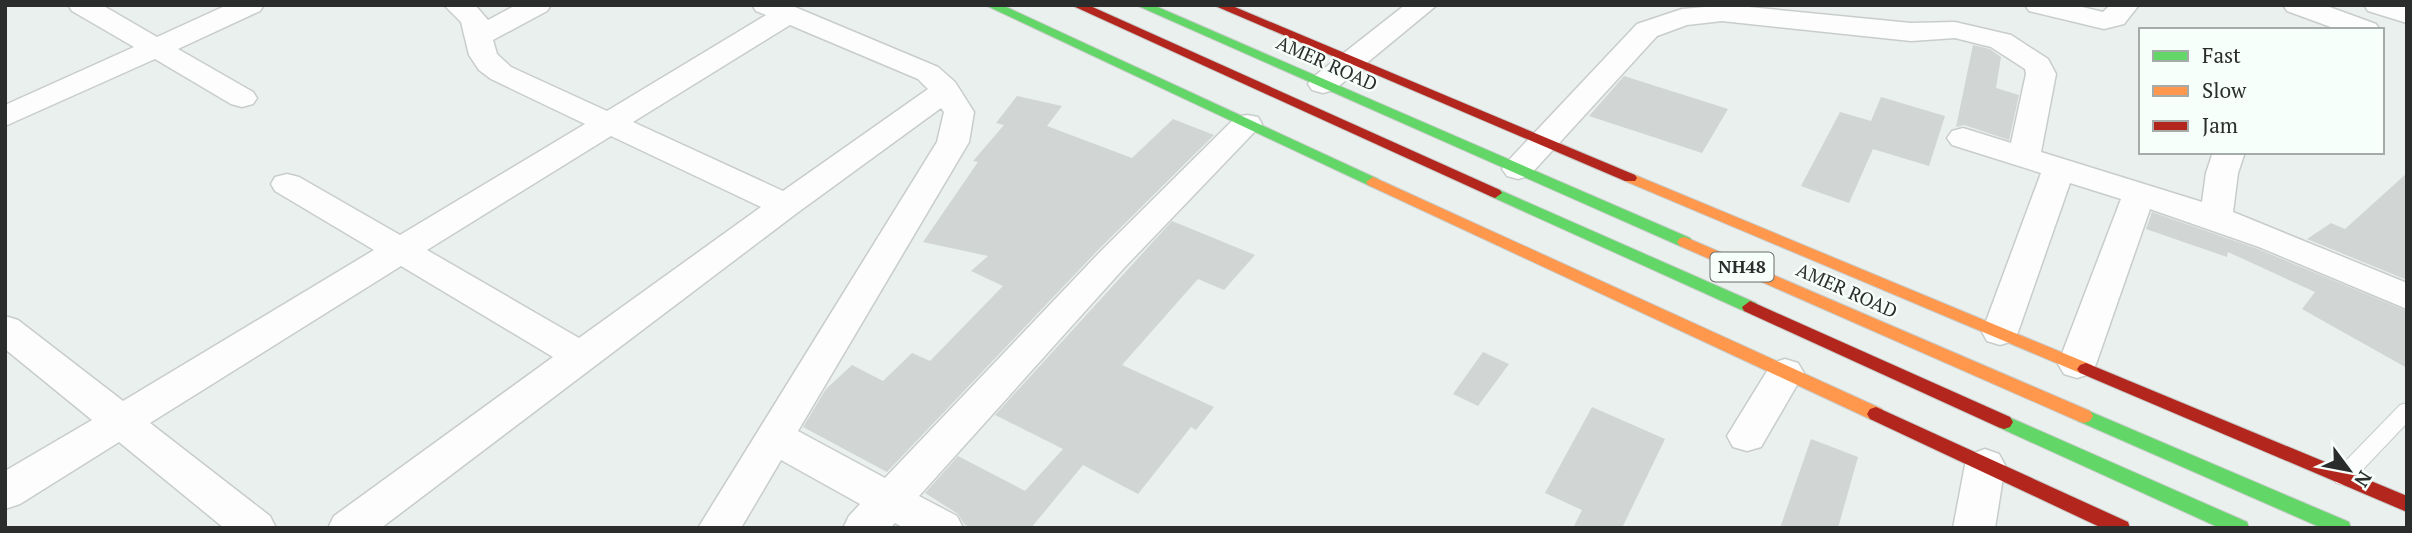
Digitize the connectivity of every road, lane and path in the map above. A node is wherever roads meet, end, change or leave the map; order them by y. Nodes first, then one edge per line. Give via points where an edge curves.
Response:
1 (82, 5) edge
2 (250, 5) edge
3 (458, 5) edge
4 (537, 5) edge
5 (991, 5) edge
6 (1077, 5) edge
7 (1142, 5) edge
8 (1219, 5) edge
9 (1423, 5) edge
10 (2039, 5) edge
11 (2125, 5) edge
12 (2297, 5) edge
13 (2378, 5) edge
14 (777, 10) edge
15 (2360, 28) edge
16 (2394, 30) edge
17 (478, 37) junction
18 (156, 48) junction
19 (1354, 62) junction
20 (1323, 84) junction
21 (944, 88) junction
22 (242, 98) dead end
23 (5, 117) edge
24 (610, 123) junction
25 (1247, 124) junction
26 (1963, 138) dead end
27 (1545, 142) junction
28 (2228, 154) edge
29 (2024, 158) junction
30 (1518, 169) junction
31 (2059, 169) junction
32 (286, 184) dead end
33 (2139, 194) junction
34 (785, 205) junction
35 (2216, 218) junction
36 (400, 250) junction
37 (2407, 297) edge
38 (5, 329) edge
39 (2000, 332) junction
40 (581, 356) junction
41 (2077, 364) junction
42 (1785, 373) junction
43 (2407, 410) edge
44 (120, 421) junction
45 (1747, 436) dead end
46 (774, 437) junction
47 (1985, 465) junction
48 (2343, 477) junction
49 (5, 492) edge
50 (2407, 504) edge
51 (878, 514) edge
52 (255, 528) edge
53 (349, 528) edge
54 (719, 528) edge
55 (942, 528) edge
56 (1974, 528) edge
57 (2122, 528) edge
58 (2239, 528) edge
59 (2343, 528) edge

1 - 18 street
2 - 18 street
3 - 17 street via 472,14
4 - 17 street
5 - 25 main road
6 - 58 main road, NH48 via 2181,509
7 - 20 main road, AMER ROAD / NH48
8 - 19 main road
9 - 19 street
10 - 11 street via 2104,21 2114,18
12 - 15 street
13 - 16 street
14 - 21 street via 928,73
14 - 24 street
17 - 24 street via 488,65
18 - 22 street
18 - 23 street
19 - 20 street
19 - 27 main road
20 - 30 main road, AMER ROAD / NH48
21 - 34 street
21 - 46 street via 959,111 953,142
24 - 34 street
24 - 36 street
25 - 42 main road
25 - 51 street via 1112,260
26 - 29 street
27 - 29 street via 1647,30 1682,17 1723,13 1911,32 1955,30 2001,41 2032,60 2041,74
27 - 30 street
27 - 39 main road
28 - 35 street
29 - 31 street
30 - 59 main road, AMER ROAD / NH48
31 - 33 street
31 - 39 street
32 - 36 street
33 - 35 street
33 - 41 street
34 - 40 street
35 - 37 street
36 - 40 street
36 - 44 street
38 - 44 street
39 - 41 main road
40 - 53 street
41 - 48 main road
42 - 45 street
42 - 47 main road
43 - 48 lane
44 - 49 street
44 - 52 street
46 - 51 street
46 - 54 street
47 - 56 street
47 - 57 main road
48 - 50 main road
51 - 55 street

